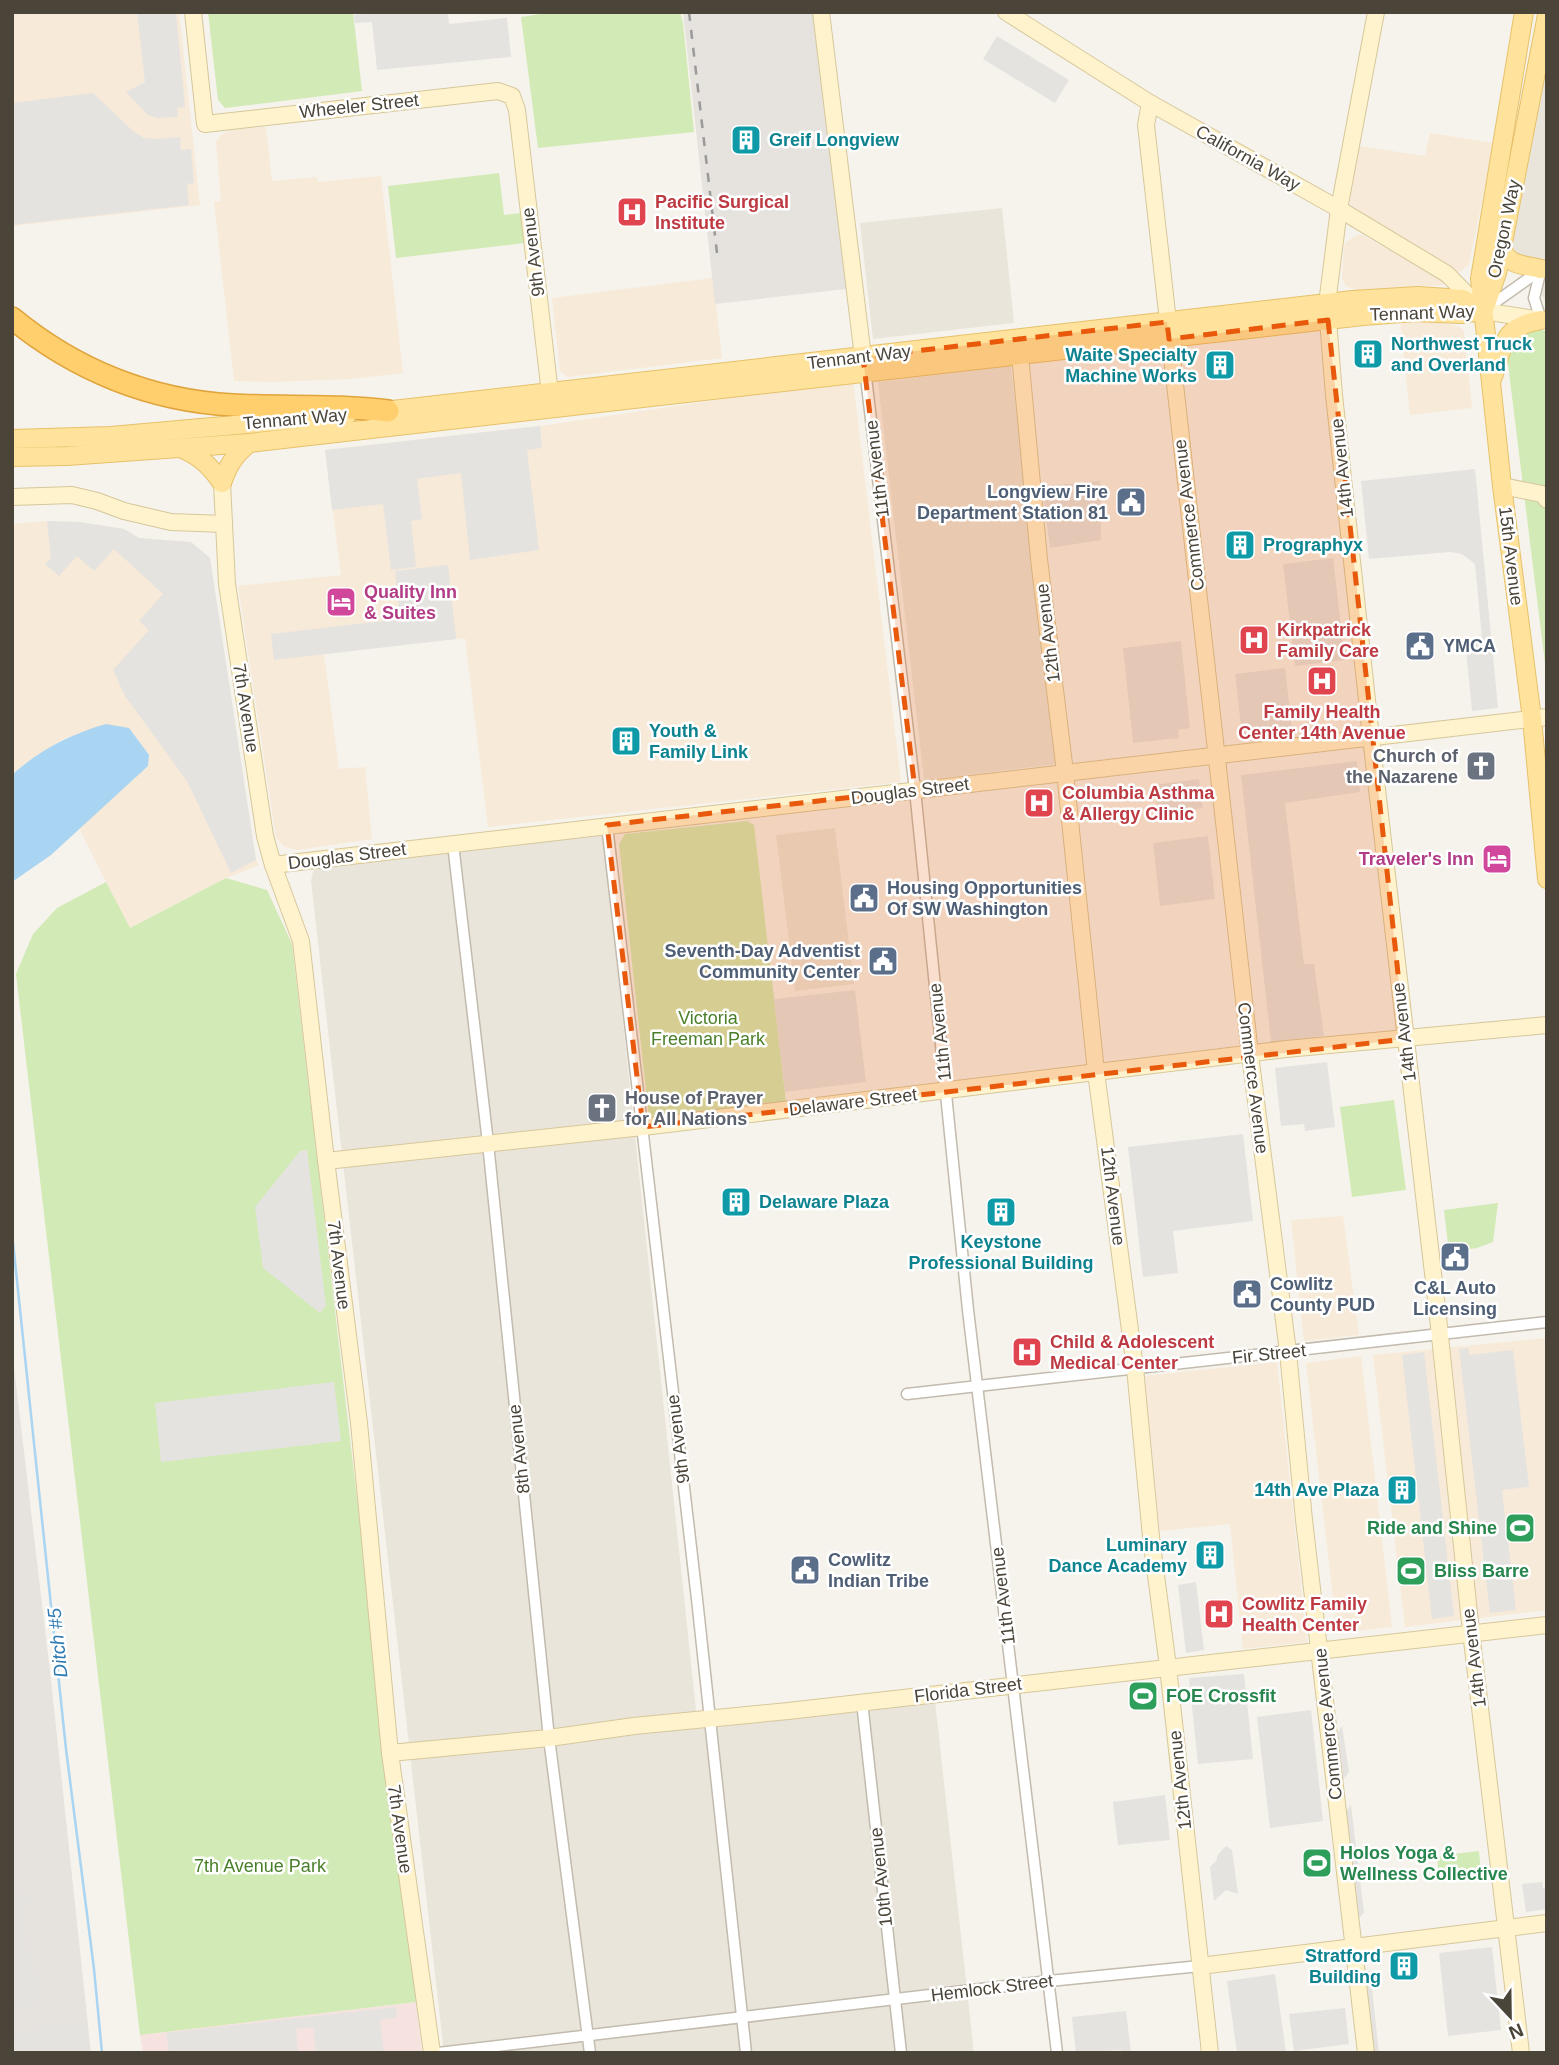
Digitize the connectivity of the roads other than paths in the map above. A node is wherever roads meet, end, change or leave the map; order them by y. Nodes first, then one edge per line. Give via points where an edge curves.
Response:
1 (193, 12) edge
2 (821, 12) edge
3 (1006, 12) edge
4 (1376, 12) edge
5 (1524, 12) edge
6 (1547, 15) edge
7 (512, 96) joint
8 (1150, 103) junction
9 (1339, 209) junction
10 (1502, 248) junction
11 (1544, 267) edge
12 (1483, 311) junction
13 (1328, 312) junction
14 (12, 318) edge
15 (1544, 320) edge
16 (1168, 330) junction
17 (1019, 347) junction
18 (864, 365) junction
19 (1491, 384) junction
20 (551, 400) junction
21 (388, 411) junction
22 (12, 439) edge
23 (249, 443) junction
24 (183, 449) junction
25 (12, 457) edge
26 (222, 484) junction
27 (1502, 486) junction
28 (12, 497) edge
29 (1547, 500) edge
30 (224, 524) junction
31 (1539, 718) edge
32 (1371, 737) junction
33 (1217, 754) junction
34 (1065, 772) junction
35 (915, 790) junction
36 (607, 825) junction
37 (453, 844) junction
38 (273, 865) junction
39 (1547, 878) edge
40 (1547, 1025) edge
41 (1405, 1039) junction
42 (1250, 1054) junction
43 (1096, 1072) junction
44 (946, 1091) junction
45 (643, 1127) junction
46 (488, 1143) junction
47 (326, 1160) junction
48 (1547, 1322) edge
49 (1440, 1335) junction
50 (1288, 1352) junction
51 (1135, 1368) junction
52 (979, 1387) junction
53 (907, 1394) dead end
54 (1547, 1625) edge
55 (1471, 1632) junction
56 (1320, 1649) junction
57 (1168, 1667) junction
58 (1013, 1685) junction
59 (862, 1702) junction
60 (709, 1718) junction
61 (549, 1738) junction
62 (390, 1753) junction
63 (1547, 1923) edge
64 (1507, 1929) junction
65 (1353, 1947) junction
66 (1199, 1966) junction
67 (1049, 1981) junction
68 (895, 2000) junction
69 (742, 2018) junction
70 (589, 2035) junction
71 (432, 2053) edge
72 (438, 2053) edge
73 (590, 2053) edge
74 (746, 2053) edge
75 (901, 2053) edge
76 (1057, 2053) edge
77 (1210, 2053) edge
78 (1366, 2053) edge
79 (1521, 2053) edge

1 - 7 street, Wheeler Street via 205,124 498,91
2 - 18 street, 11th Avenue
3 - 8 street, California Way
4 - 9 street, 14th Avenue
5 - 12 main road, Oregon Way via 1480,279
6 - 10 main road, Oregon Way
7 - 20 street, 9th Avenue
8 - 9 street, California Way
8 - 16 street, Commerce Avenue via 1146,125
9 - 12 street, California Way via 1447,274
9 - 13 street, 14th Avenue
10 - 11 main road via 1514,263
10 - 12 main road, Oregon Way
11 - 12 street
11 - 15 street via 1534,298
12 - 13 main road, Tennant Way via 1463,299 1418,296 1386,297
12 - 15 street
12 - 19 main road, 15th Avenue
13 - 16 main road, Tennant Way
13 - 32 street, 14th Avenue
14 - 21 highway via 51,347 116,381 154,394 231,405 346,405
15 - 19 main road via 1520,325 1506,337
16 - 17 main road, Tennant Way
16 - 33 street, Commerce Avenue
17 - 18 main road, Tennant Way
17 - 34 street, 12th Avenue
18 - 20 main road, Tennant Way
18 - 35 street, 11th Avenue
19 - 27 main road, 15th Avenue
20 - 21 main road, Tennant Way
20 - 23 main road, Tennant Way
21 - 22 main road, Tennant Way via 111,436
23 - 24 main road, Tennant Way
23 - 26 main road via 234,456
24 - 25 main road, Tennant Way
24 - 26 main road via 211,467
26 - 30 street, 7th Avenue
27 - 29 street via 1542,494
27 - 31 main road, 15th Avenue
28 - 30 street via 72,495 172,522
30 - 38 street, 7th Avenue via 227,584
31 - 32 street, Douglas Street
31 - 39 main road, 15th Avenue
32 - 33 street, Douglas Street
32 - 41 street, 14th Avenue
33 - 34 street, Douglas Street
33 - 42 street, Commerce Avenue
34 - 35 street, Douglas Street
34 - 43 street, 12th Avenue
35 - 36 street, Douglas Street
35 - 44 street, 11th Avenue
36 - 37 street, Douglas Street
36 - 45 street, 9th Avenue
37 - 38 street, Douglas Street
37 - 46 street, 8th Avenue
38 - 47 street, 7th Avenue via 301,941
40 - 41 street, Delaware Street
41 - 42 street, Delaware Street
41 - 49 street, 14th Avenue
42 - 43 street, Delaware Street
42 - 50 street, Commerce Avenue
43 - 44 street, Delaware Street
43 - 51 street, 12th Avenue
44 - 45 street, Delaware Street
44 - 52 street, 11th Avenue
45 - 46 street, Delaware Street
45 - 60 street, 9th Avenue
46 - 47 street, Delaware Street
46 - 61 street, 8th Avenue
47 - 62 street, 7th Avenue via 359,1423
48 - 49 street, Fir Street
49 - 50 street, Fir Street
49 - 55 street, 14th Avenue
50 - 51 street, Fir Street
50 - 56 street, Commerce Avenue
51 - 52 street, Fir Street
51 - 57 street, 12th Avenue
52 - 53 street, Fir Street
52 - 58 street, 11th Avenue
54 - 55 street, Florida Street
55 - 56 street, Florida Street
55 - 64 street, 14th Avenue
56 - 57 street, Florida Street
56 - 65 street, Commerce Avenue
57 - 58 street, Florida Street
57 - 66 street, 12th Avenue
58 - 59 street, Florida Street
58 - 67 street, 11th Avenue
59 - 60 street, Florida Street
59 - 68 street, 10th Avenue
60 - 61 street, Florida Street
60 - 69 street, 9th Avenue
61 - 62 street, Florida Street
61 - 70 street, 8th Avenue
62 - 71 street, 7th Avenue
63 - 64 street, Hemlock Street
64 - 65 street, Hemlock Street
64 - 79 street, 14th Avenue
65 - 66 street, Hemlock Street
65 - 78 street, Commerce Avenue
66 - 67 street, Hemlock Street
66 - 77 street, 12th Avenue
67 - 68 street, Hemlock Street
67 - 76 street, 11th Avenue
68 - 69 street, Hemlock Street
68 - 75 street, 10th Avenue
69 - 70 street, Hemlock Street
69 - 74 street, 9th Avenue
70 - 72 street, Hemlock Street
70 - 73 street, 8th Avenue

